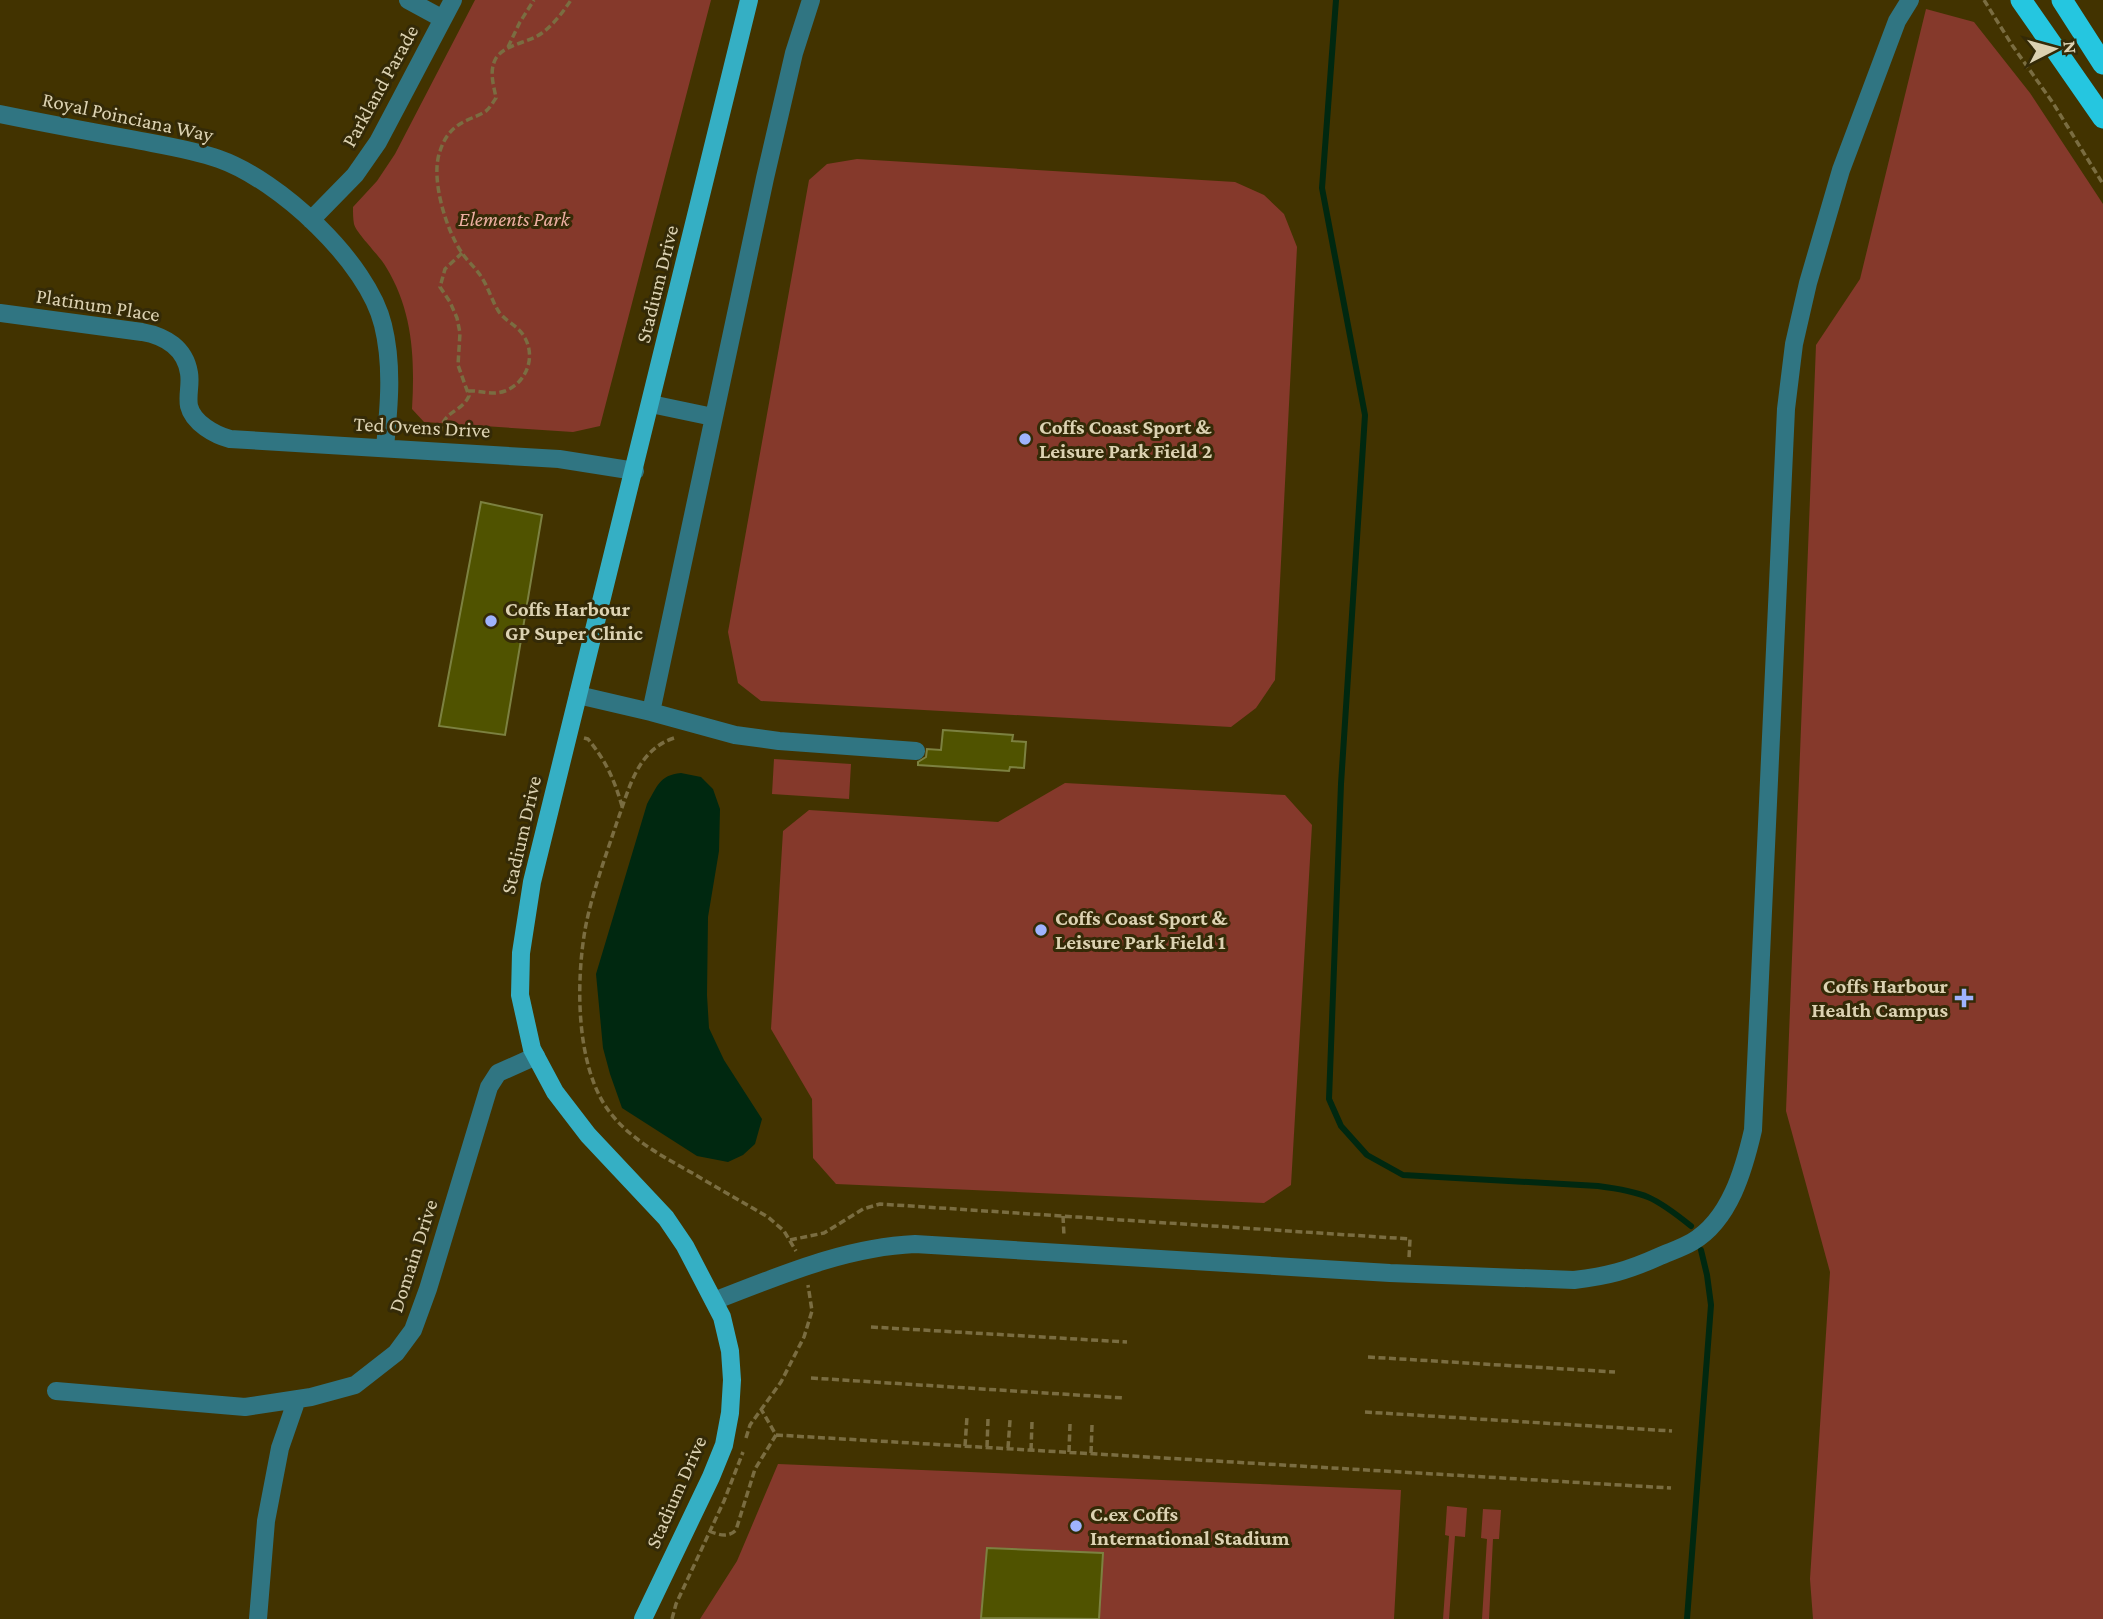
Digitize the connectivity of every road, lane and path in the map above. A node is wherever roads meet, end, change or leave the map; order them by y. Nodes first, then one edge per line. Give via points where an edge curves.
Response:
1 (408, 0) edge
2 (453, 0) edge
3 (534, 0) edge
4 (571, 0) edge
5 (749, 0) edge
6 (811, 0) edge
7 (1910, 0) edge
8 (1984, 0) edge
9 (2021, 0) edge
10 (2062, 0) edge
11 (443, 19) junction
12 (507, 49) junction
13 (2103, 64) edge
14 (0, 114) edge
15 (2103, 118) edge
16 (2103, 184) edge
17 (311, 220) junction
18 (462, 253) junction
19 (0, 313) edge
20 (468, 391) junction
21 (651, 404) junction
22 (713, 417) junction
23 (209, 430) joint
24 (440, 433) dead end
25 (385, 447) junction
26 (635, 471) junction
27 (578, 695) junction
28 (651, 712) junction
29 (569, 733) junction
30 (681, 736) dead end
31 (916, 751) dead end
32 (623, 807) junction
33 (536, 1056) junction
34 (1063, 1216) junction
35 (790, 1240) junction
36 (1064, 1241) dead end
37 (798, 1254) dead end
38 (1409, 1263) dead end
39 (1390, 1273) junction
40 (1372, 1287) dead end
41 (810, 1291) dead end
42 (714, 1301) junction
43 (871, 1327) dead end
44 (1127, 1342) dead end
45 (1368, 1357) dead end
46 (1615, 1372) dead end
47 (811, 1378) dead end
48 (56, 1391) dead end
49 (1124, 1398) dead end
50 (297, 1399) junction
51 (761, 1409) junction
52 (1365, 1412) dead end
53 (967, 1418) dead end
54 (988, 1419) dead end
55 (1010, 1420) dead end
56 (1032, 1422) dead end
57 (1070, 1424) dead end
58 (1092, 1426) dead end
59 (1672, 1431) dead end
60 (776, 1435) junction
61 (746, 1441) dead end
62 (965, 1446) junction
63 (987, 1447) junction
64 (1008, 1448) junction
65 (744, 1449) dead end
66 (1031, 1450) junction
67 (1069, 1452) junction
68 (1091, 1453) junction
69 (1671, 1488) dead end
70 (709, 1531) junction
71 (258, 1619) edge
72 (643, 1619) edge
73 (672, 1619) edge

1 - 11 street
2 - 11 street, Parkland Parade
3 - 12 path
4 - 12 path via 540,35
5 - 21 main road, Stadium Drive
6 - 22 street via 791,66
7 - 39 street via 1897,21 1842,170 1794,344 1786,409 1754,1130 1739,1183 1709,1229 1693,1242 1627,1271 1574,1280
8 - 16 path
9 - 15 highway
10 - 13 highway
11 - 17 street, Parkland Parade via 378,142 355,175
12 - 18 path via 495,61 492,82 496,98 486,112 452,129 437,161 442,208
14 - 17 street, Royal Poinciana Way via 217,158 259,177
17 - 25 street, Royal Poinciana Way via 363,279 383,322 389,362
18 - 20 path via 445,269 440,286 458,322 458,365
18 - 20 path via 482,278 500,314 522,332 530,351 523,377 511,388 491,394
19 - 23 street, Platinum Place via 163,337 185,362 188,404
20 - 24 path via 466,402 450,413
21 - 22 street
21 - 26 main road, Stadium Drive
22 - 28 street
23 - 25 street, Ted Ovens Drive via 230,439
25 - 26 street, Ted Ovens Drive via 559,458
26 - 27 main road, Stadium Drive
27 - 28 street
27 - 29 main road, Stadium Drive
28 - 31 street via 768,740
29 - 32 path via 588,739 595,748 614,779
29 - 33 main road, Stadium Drive via 531,882 520,953 520,995
30 - 32 path via 649,752 637,769
32 - 35 path via 588,917 582,952 581,1014 592,1077 606,1107 625,1129 665,1158 777,1223
33 - 42 main road, Stadium Drive via 555,1092 588,1135 666,1218
33 - 50 street, Domain Drive via 498,1073 489,1087 413,1330 396,1353 355,1385
34 - 35 path via 880,1204 824,1233
34 - 36 path
34 - 38 path via 1410,1238
35 - 37 path
39 - 40 street
39 - 42 street via 905,1244 844,1254
41 - 51 path via 812,1311 804,1337
42 - 72 main road, Stadium Drive via 731,1360 724,1445
43 - 44 path
45 - 46 path
47 - 49 path
48 - 50 street, Domain Drive via 245,1406
50 - 71 street via 280,1448 266,1521
51 - 60 path
51 - 61 path
52 - 59 path
53 - 62 path
54 - 63 path
55 - 64 path
56 - 66 path
57 - 67 path
58 - 68 path
60 - 62 path
60 - 70 path via 755,1469 736,1530 726,1535
62 - 63 path
63 - 64 path
64 - 66 path
65 - 70 path
66 - 67 path
67 - 68 path
68 - 69 path
70 - 73 path

